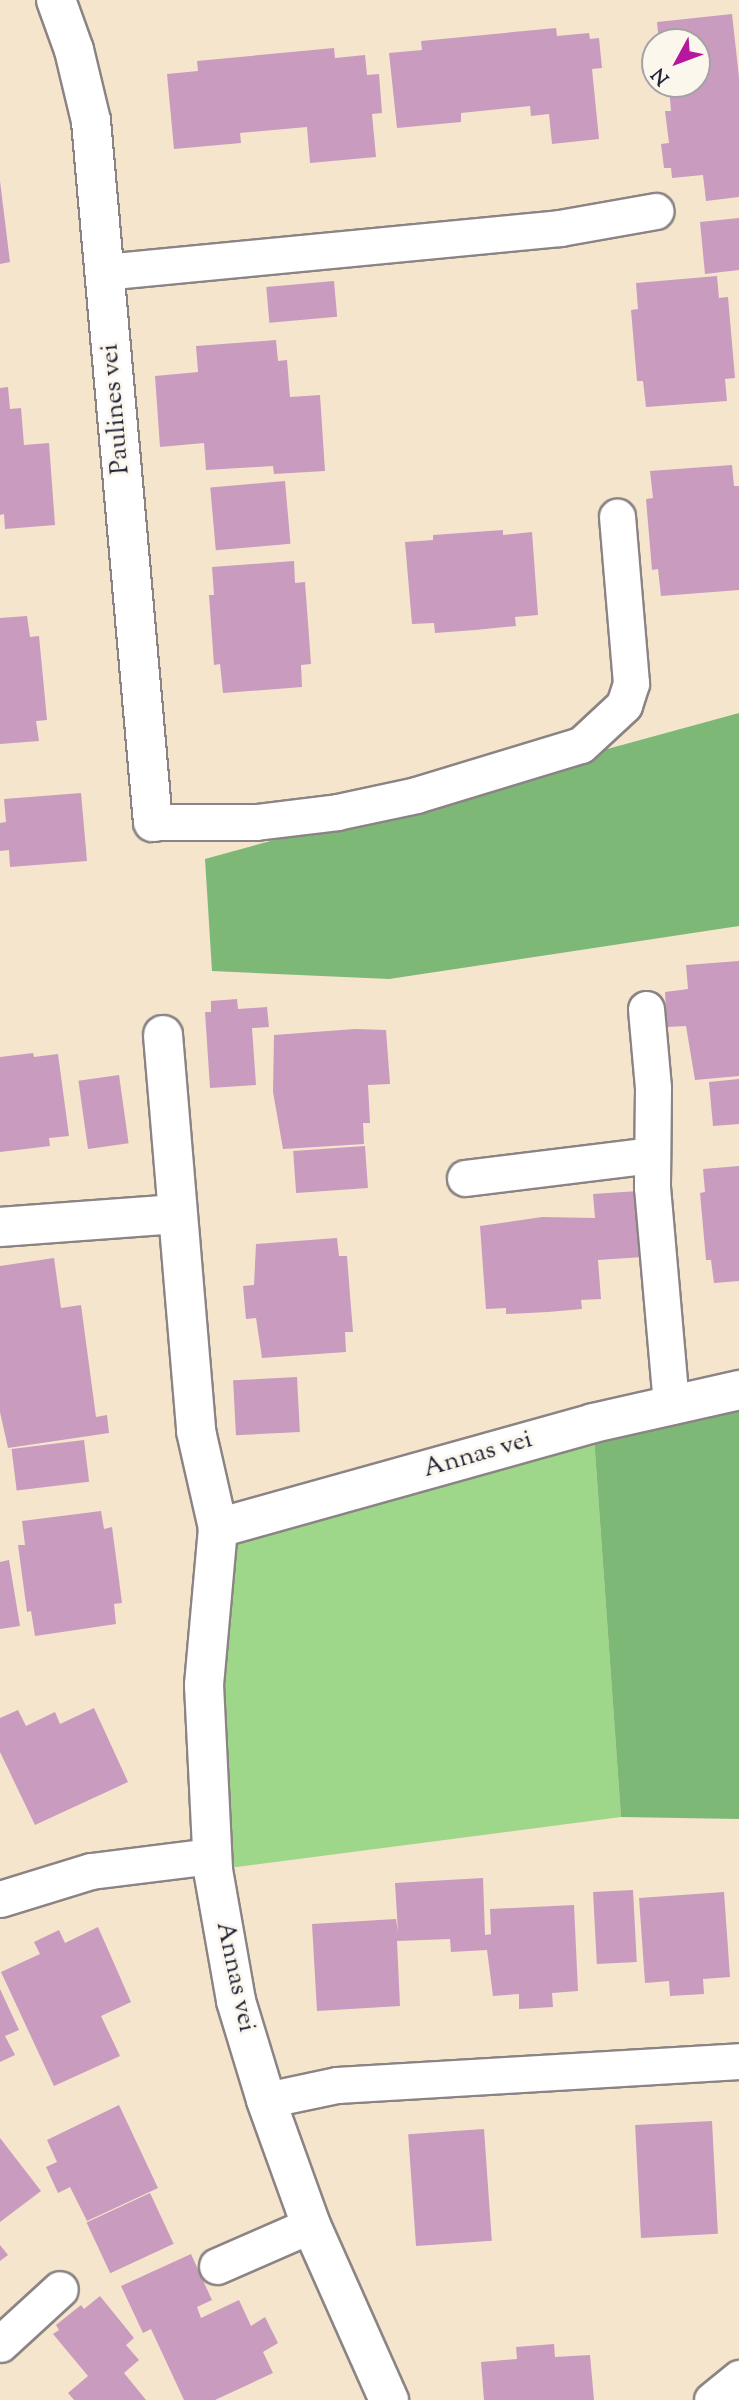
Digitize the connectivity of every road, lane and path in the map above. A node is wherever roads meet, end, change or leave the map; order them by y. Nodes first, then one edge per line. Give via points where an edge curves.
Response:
1 (56, 0) edge
2 (655, 211) dead end
3 (104, 272) junction
4 (617, 517) dead end
5 (153, 822) joint
6 (646, 1009) dead end
7 (163, 1035) dead end
8 (652, 1155) junction
9 (465, 1178) dead end
10 (175, 1214) junction
11 (0, 1227) edge
12 (739, 1390) edge
13 (671, 1406) junction
14 (218, 1528) junction
15 (212, 1856) junction
16 (0, 1899) edge
17 (739, 2061) edge
18 (266, 2100) junction
19 (312, 2225) junction
20 (217, 2266) dead end
21 (60, 2289) dead end
22 (0, 2344) edge
23 (739, 2378) edge
24 (389, 2400) edge
25 (712, 2400) edge

1 - 3 street, Paulines vei via 91,121
2 - 3 lane via 560,228
3 - 5 street, Paulines vei
4 - 5 lane via 631,683 624,705 581,745 416,795 337,812 256,822
6 - 8 lane via 653,1088
7 - 10 street, Annas vei
8 - 9 lane
8 - 13 lane
10 - 11 street
10 - 14 street, Annas vei via 196,1432
12 - 13 street, Annas vei
13 - 14 street, Annas vei via 593,1423
14 - 15 street, Annas vei via 204,1685
15 - 16 lane via 91,1871
15 - 18 street, Annas vei via 236,2001
17 - 18 lane via 337,2085
18 - 19 street, Annas vei
19 - 20 lane
19 - 24 street, Annas vei
21 - 22 lane
23 - 25 lane

